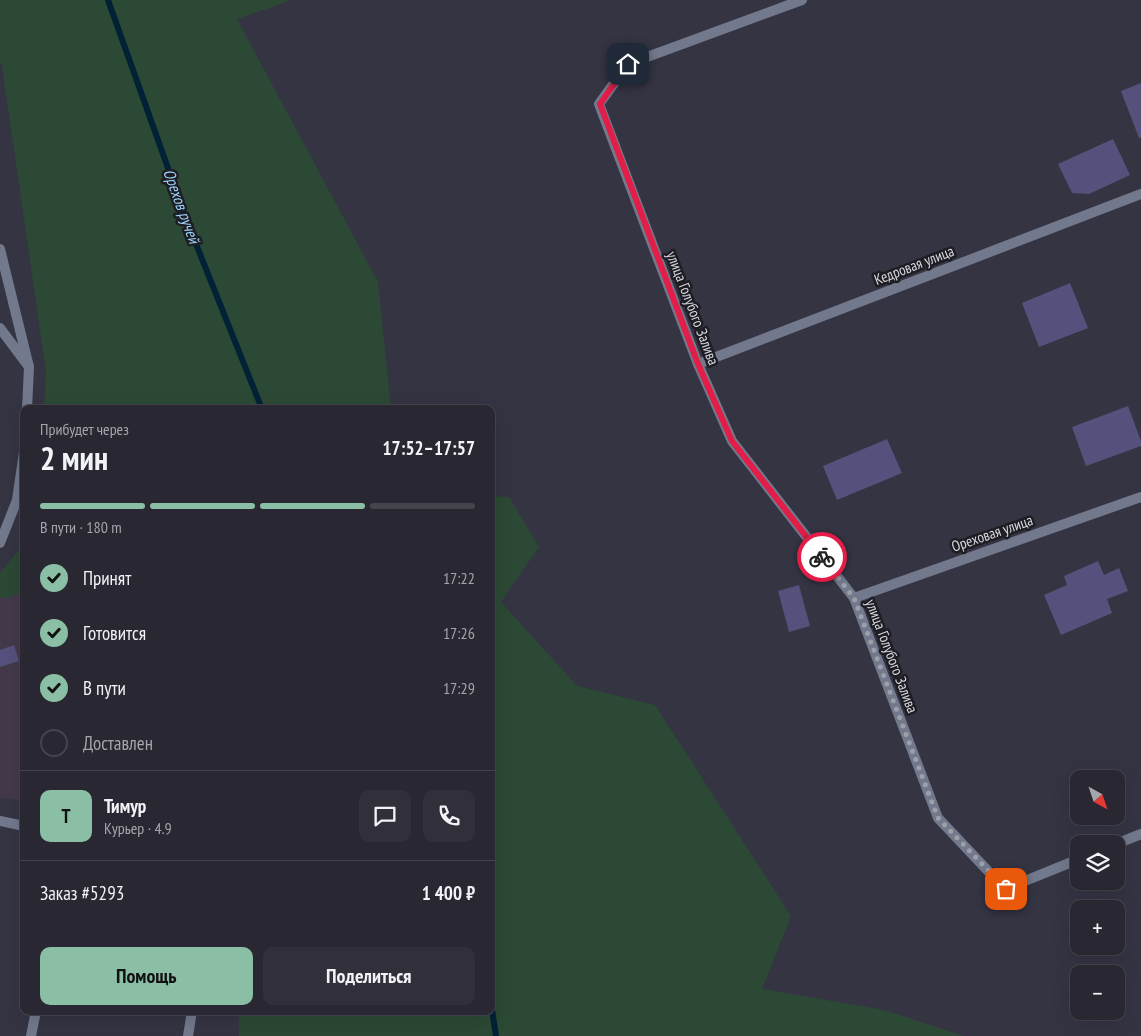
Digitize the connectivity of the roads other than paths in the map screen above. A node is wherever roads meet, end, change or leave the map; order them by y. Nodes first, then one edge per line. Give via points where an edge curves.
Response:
1 (802, 0) edge
2 (1141, 194) edge
3 (0, 249) edge
4 (0, 328) edge
5 (698, 364) junction
6 (29, 367) junction
7 (27, 405) edge
8 (20, 479) edge
9 (1141, 498) edge
10 (0, 543) edge
11 (854, 598) junction
12 (0, 821) edge
13 (20, 825) edge
14 (1141, 834) edge
15 (1125, 840) edge
16 (1070, 863) edge
17 (35, 1015) edge
18 (191, 1015) edge
19 (31, 1036) edge
20 (188, 1036) edge

1 - 5 street, улица Голубого Залива via 628,64 600,104
2 - 5 street, Кедровая улица
3 - 6 street
4 - 6 street
5 - 11 street, улица Голубого Залива via 732,441
6 - 7 street
8 - 10 street via 17,500
9 - 11 street, Ореховая улица
11 - 16 street, улица Голубого Залива via 938,818 1006,889
12 - 13 street
14 - 15 street
17 - 19 street
18 - 20 street

